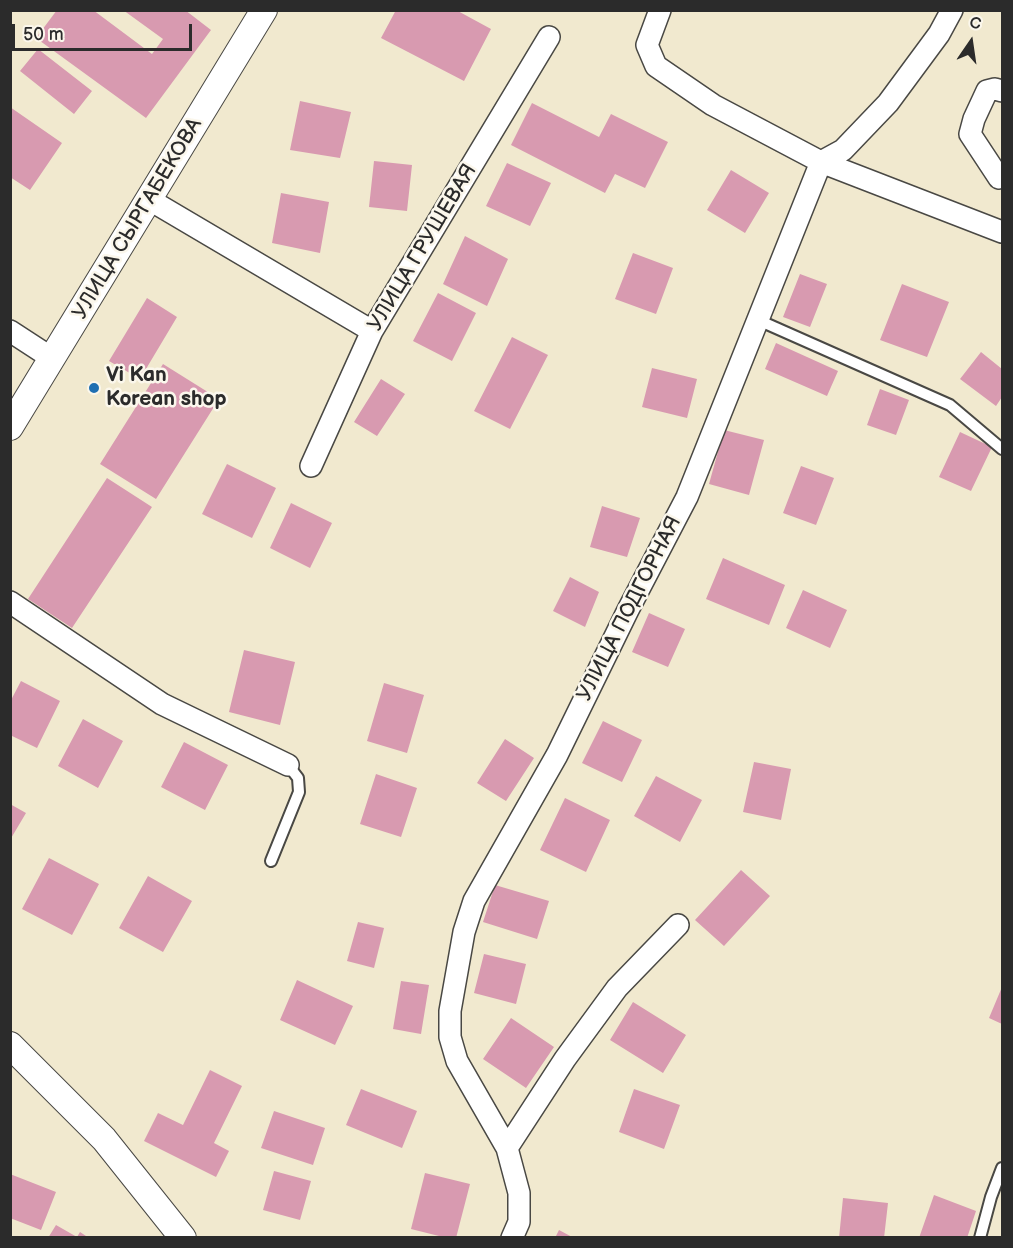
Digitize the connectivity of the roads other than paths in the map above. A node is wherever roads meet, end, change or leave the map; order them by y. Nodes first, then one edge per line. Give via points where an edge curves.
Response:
1 (264, 10) edge
2 (660, 10) edge
3 (952, 10) edge
4 (549, 37) dead end
5 (1002, 91) edge
6 (821, 162) junction
7 (999, 178) dead end
8 (150, 200) junction
9 (1002, 232) edge
10 (758, 320) junction
11 (10, 331) edge
12 (372, 331) junction
13 (53, 359) junction
14 (10, 427) edge
15 (1002, 449) edge
16 (311, 466) dead end
17 (10, 602) edge
18 (288, 765) joint
19 (271, 861) dead end
20 (678, 925) dead end
21 (10, 1045) edge
22 (507, 1148) junction
23 (1002, 1168) edge
24 (183, 1238) edge
25 (512, 1238) edge
26 (980, 1238) edge

1 - 8 street, УЛИЦА СЫРГАБЕКОВА
2 - 6 street via 647,45 656,66 713,105
3 - 6 street via 888,104 843,150
4 - 12 street, УЛИЦА ГРУШЕВАЯ
5 - 7 street via 987,91 970,134
6 - 9 street
6 - 10 street, УЛИЦА ПОДГОРНАЯ
8 - 12 street
8 - 13 street, УЛИЦА СЫРГАБЕКОВА
10 - 15 lane via 950,405
10 - 22 street, УЛИЦА ПОДГОРНАЯ via 687,497 557,755 474,901 464,932 450,1011 450,1037 457,1061
11 - 13 street
12 - 16 street, УЛИЦА ГРУШЕВАЯ
13 - 14 street, УЛИЦА СЫРГАБЕКОВА
17 - 18 street via 162,704
18 - 19 lane via 298,777 299,792
20 - 22 street via 617,988
21 - 24 street via 104,1139
22 - 25 street, УЛИЦА ПОДГОРНАЯ via 519,1193 519,1222
23 - 26 lane

